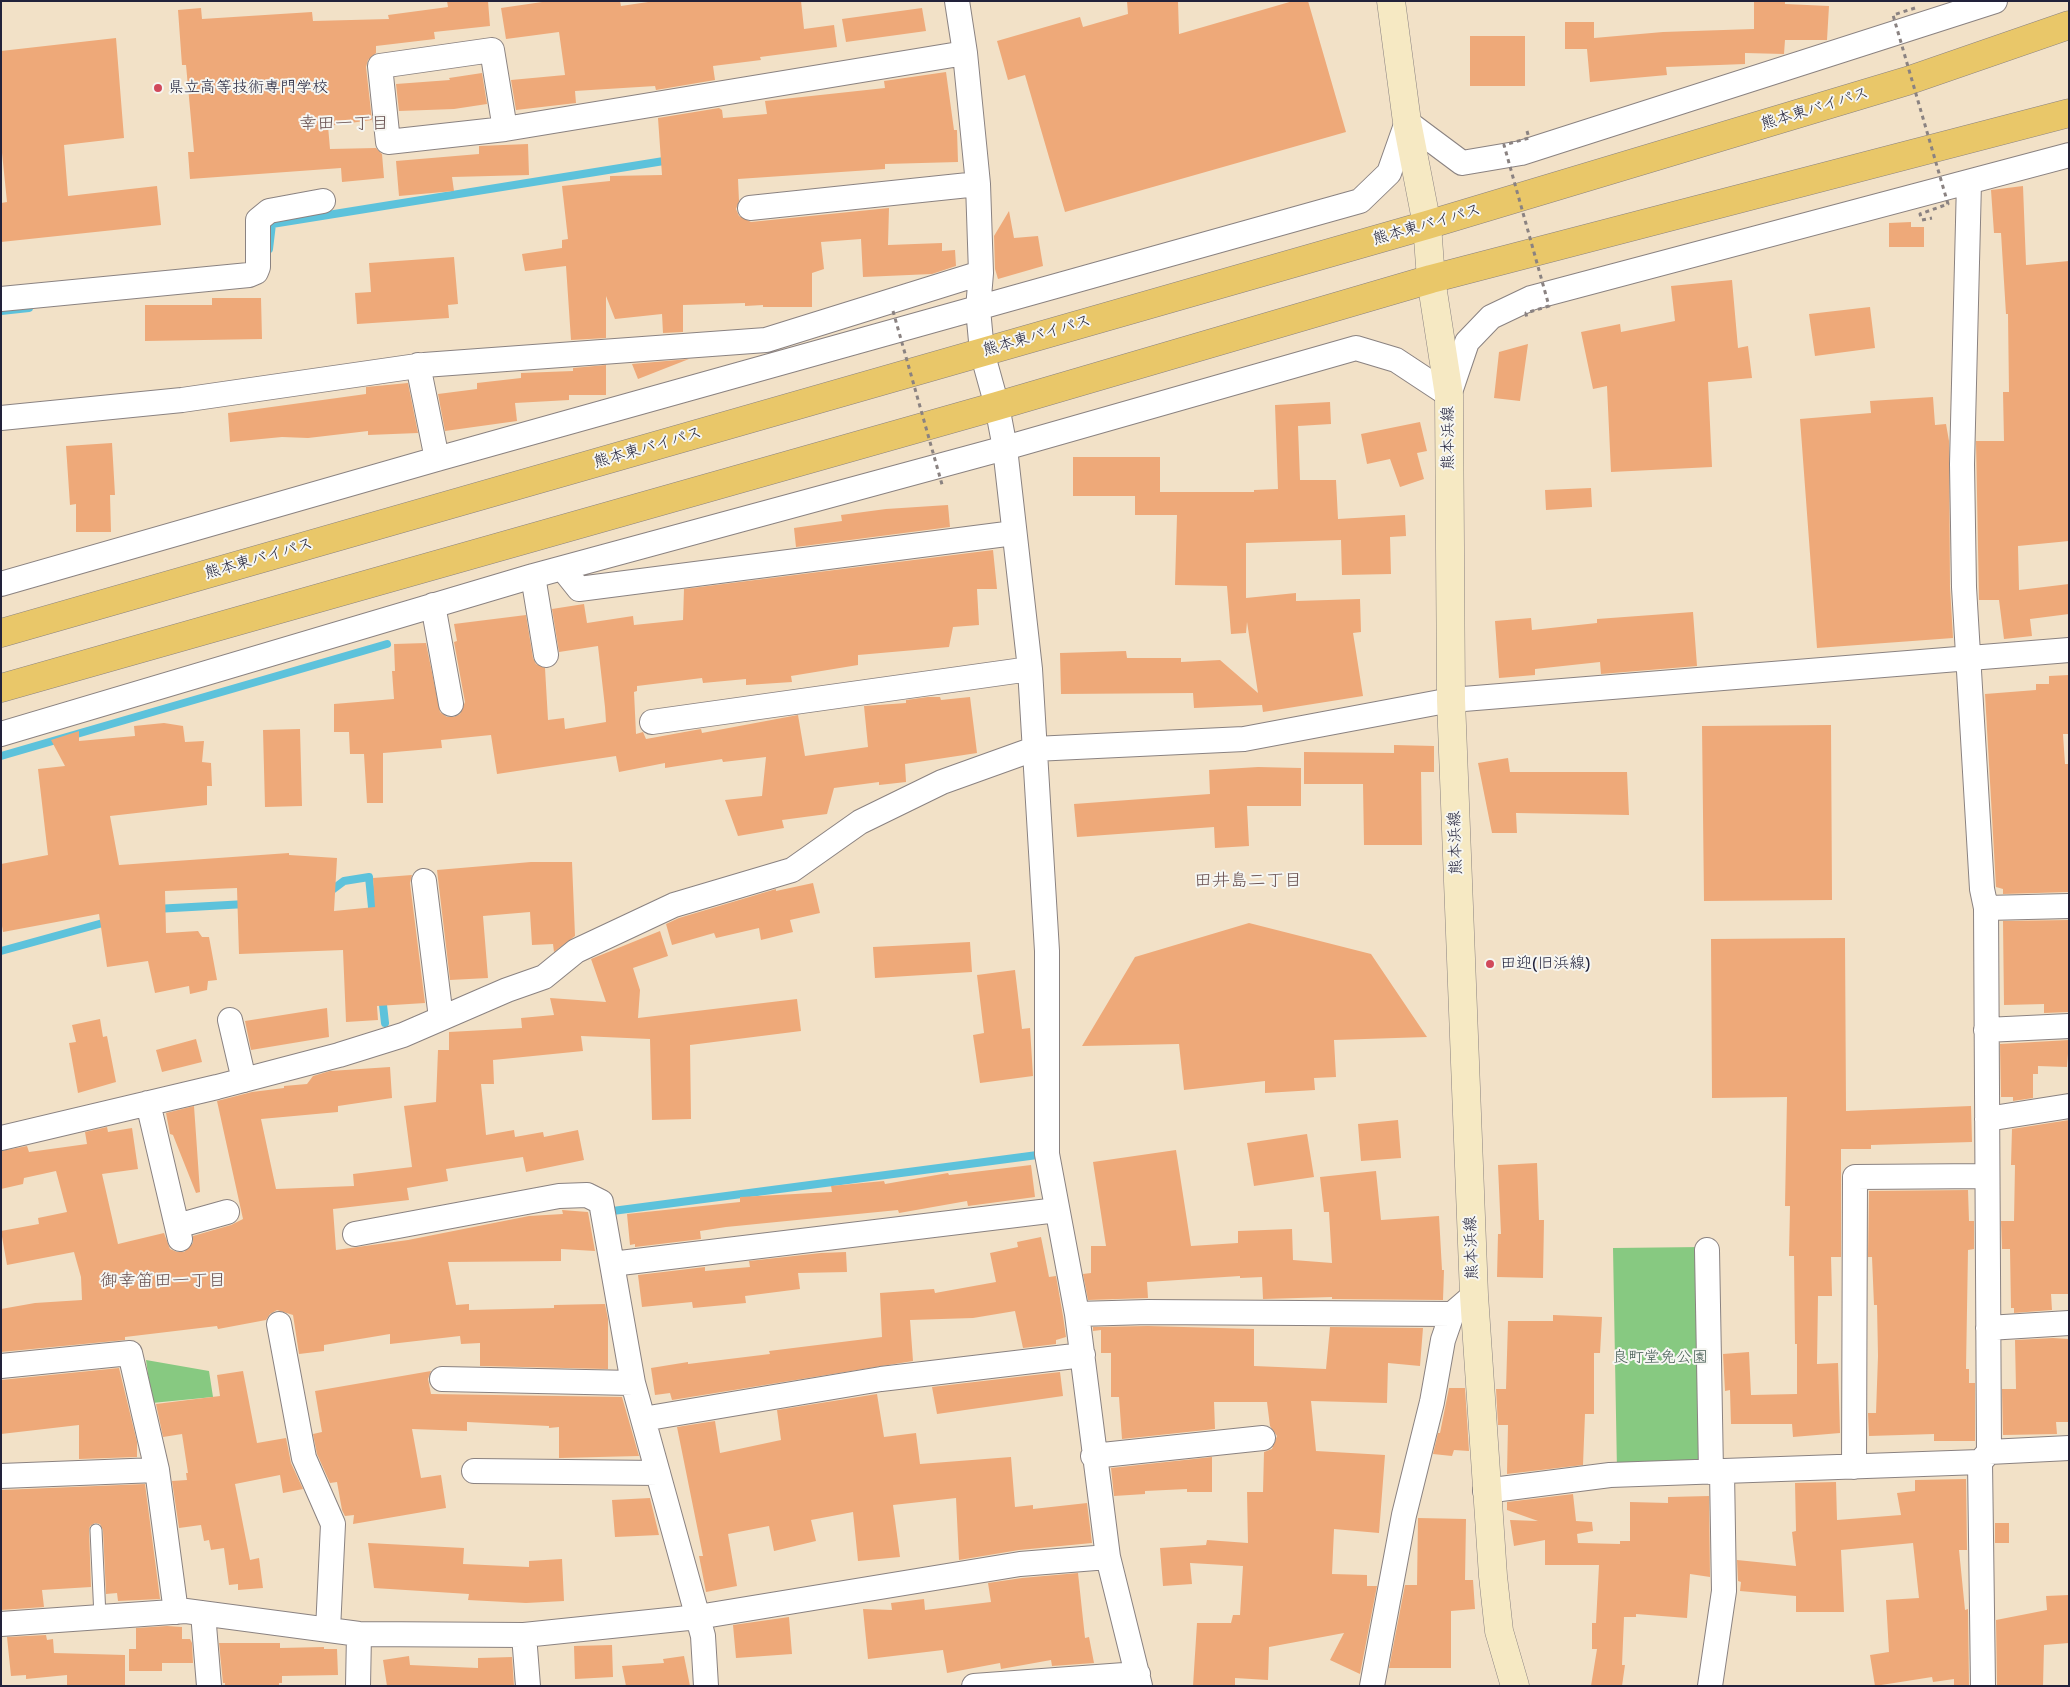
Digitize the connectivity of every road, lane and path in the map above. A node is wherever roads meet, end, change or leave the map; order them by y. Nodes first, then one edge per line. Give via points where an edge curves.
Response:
1 (957, 1) edge
2 (1391, 1) edge
3 (1995, 1) edge
4 (1915, 8) dead end
5 (2069, 25) edge
6 (965, 53) junction
7 (2069, 112) edge
8 (1407, 122) junction
9 (505, 129) junction
10 (1526, 131) dead end
11 (2069, 155) edge
12 (1969, 182) junction
13 (978, 184) junction
14 (323, 201) dead end
15 (750, 208) dead end
16 (1932, 218) dead end
17 (1426, 226) junction
18 (981, 273) junction
19 (1431, 278) junction
20 (1, 299) edge
21 (978, 309) junction
22 (893, 311) dead end
23 (1527, 320) dead end
24 (982, 352) junction
25 (418, 365) junction
26 (1449, 395) junction
27 (997, 406) junction
28 (1, 418) edge
29 (1005, 448) junction
30 (437, 459) junction
31 (943, 488) dead end
32 (1014, 533) junction
33 (563, 569) junction
34 (533, 576) junction
35 (1, 584) edge
36 (433, 605) junction
37 (1, 633) edge
38 (2069, 650) edge
39 (546, 655) dead end
40 (1967, 660) junction
41 (1030, 669) junction
42 (1, 688) edge
43 (1451, 700) junction
44 (451, 704) dead end
45 (652, 722) dead end
46 (1, 734) edge
47 (1034, 749) junction
48 (424, 882) dead end
49 (2069, 906) edge
50 (1986, 908) junction
51 (440, 1018) junction
52 (230, 1020) dead end
53 (2069, 1026) edge
54 (1986, 1030) junction
55 (244, 1080) junction
56 (148, 1104) junction
57 (2069, 1106) edge
58 (1987, 1119) junction
59 (1, 1138) edge
60 (1987, 1176) junction
61 (1057, 1210) junction
62 (227, 1212) dead end
63 (355, 1234) dead end
64 (1707, 1250) dead end
65 (612, 1264) junction
66 (1474, 1295) junction
67 (1077, 1314) junction
68 (1452, 1314) junction
69 (2069, 1323) edge
70 (279, 1324) dead end
71 (1988, 1328) junction
72 (1083, 1355) junction
73 (1, 1366) edge
74 (442, 1379) dead end
75 (633, 1383) junction
76 (643, 1419) junction
77 (1263, 1438) dead end
78 (2069, 1448) edge
79 (1093, 1456) junction
80 (1984, 1457) junction
81 (1854, 1467) junction
82 (157, 1470) junction
83 (474, 1471) dead end
84 (1717, 1472) junction
85 (658, 1473) junction
86 (1, 1476) edge
87 (1485, 1491) junction
88 (96, 1530) dead end
89 (1108, 1557) junction
90 (176, 1612) junction
91 (203, 1613) junction
92 (100, 1617) junction
93 (698, 1618) junction
94 (1, 1624) edge
95 (328, 1630) junction
96 (359, 1634) junction
97 (524, 1635) junction
98 (1507, 1657) junction
99 (1139, 1680) edge
100 (209, 1686) edge
101 (358, 1686) edge
102 (528, 1686) edge
103 (706, 1686) edge
104 (974, 1686) edge
105 (1372, 1686) edge
106 (1506, 1686) edge
107 (1515, 1686) edge
108 (1710, 1686) edge
109 (1983, 1686) edge

1 - 6 street
2 - 8 main road, 熊本浜線
3 - 8 street via 1521,153 1462,163
4 - 16 path, bridge via 1893,15 1948,204 1920,214 1922,220
5 - 17 highway, 熊本東バイパス via 1907,81
6 - 9 street
6 - 13 street
7 - 19 highway
8 - 17 main road, 熊本浜線
8 - 21 street via 1390,173 1360,201
9 - 9 street via 388,142 380,66 492,50
10 - 23 path, bridge via 1529,138 1504,145 1549,306 1526,313
11 - 12 street
12 - 26 street via 1531,298 1491,317 1467,342
12 - 40 street via 1962,464
13 - 15 street
13 - 18 street
14 - 20 street via 269,211 258,220 258,267 249,275
17 - 19 main road, 熊本浜線
17 - 24 highway, 熊本東バイパス
18 - 21 street
18 - 25 street via 766,340
19 - 26 main road, 熊本浜線
19 - 27 highway
21 - 24 street
21 - 30 street
22 - 31 path, bridge
24 - 27 street
24 - 37 highway, 熊本東バイパス
25 - 28 street via 182,400
25 - 30 street
26 - 29 street via 1396,360 1356,348
26 - 43 main road, 熊本浜線
27 - 29 street
27 - 42 highway
29 - 32 street
29 - 33 street
30 - 35 street
32 - 33 street via 579,589
32 - 41 street
33 - 34 street
34 - 36 street
34 - 39 street
36 - 44 street
36 - 46 street
38 - 40 street
40 - 43 street
40 - 50 street via 1982,889
41 - 45 street
41 - 47 street
43 - 47 street via 1244,740
43 - 66 main road, 熊本浜線
47 - 51 street via 942,782 860,822 792,870 674,905 576,951 544,977
47 - 61 street via 1047,951 1047,1154
48 - 51 street
49 - 50 street
50 - 54 street
51 - 55 street via 403,1035 339,1056
52 - 55 street
53 - 54 street
54 - 58 street
55 - 56 street
56 - 59 street
56 - 62 street via 178,1232
57 - 58 street
58 - 60 street
60 - 71 street
60 - 81 street via 1855,1177
61 - 65 street
61 - 67 street
63 - 65 street via 559,1196 587,1195 601,1202
64 - 84 street
65 - 75 street
66 - 68 street
66 - 87 main road, 熊本浜線
67 - 68 street
67 - 72 street
68 - 105 street via 1443,1340 1432,1402 1404,1515
69 - 71 street
70 - 95 street via 304,1458 333,1524
71 - 80 street
72 - 76 street via 881,1379
72 - 79 street
73 - 82 street via 130,1353
74 - 75 street
75 - 76 street
76 - 85 street
77 - 79 street
78 - 80 street
79 - 89 street
80 - 81 street
80 - 109 street
81 - 84 street
82 - 86 street
82 - 90 street
83 - 85 street
84 - 87 street via 1610,1476
84 - 108 street via 1724,1591
85 - 93 street
87 - 98 main road, 熊本浜線 via 1500,1631
88 - 92 lane
89 - 93 street via 1020,1564
89 - 99 street
90 - 91 street
90 - 92 street
91 - 95 street
91 - 100 street
92 - 94 street
93 - 97 street
93 - 103 street via 703,1636
95 - 96 street
96 - 97 street
96 - 101 street
97 - 102 street
98 - 106 main road
98 - 107 main road, 熊本浜線
99 - 104 street

